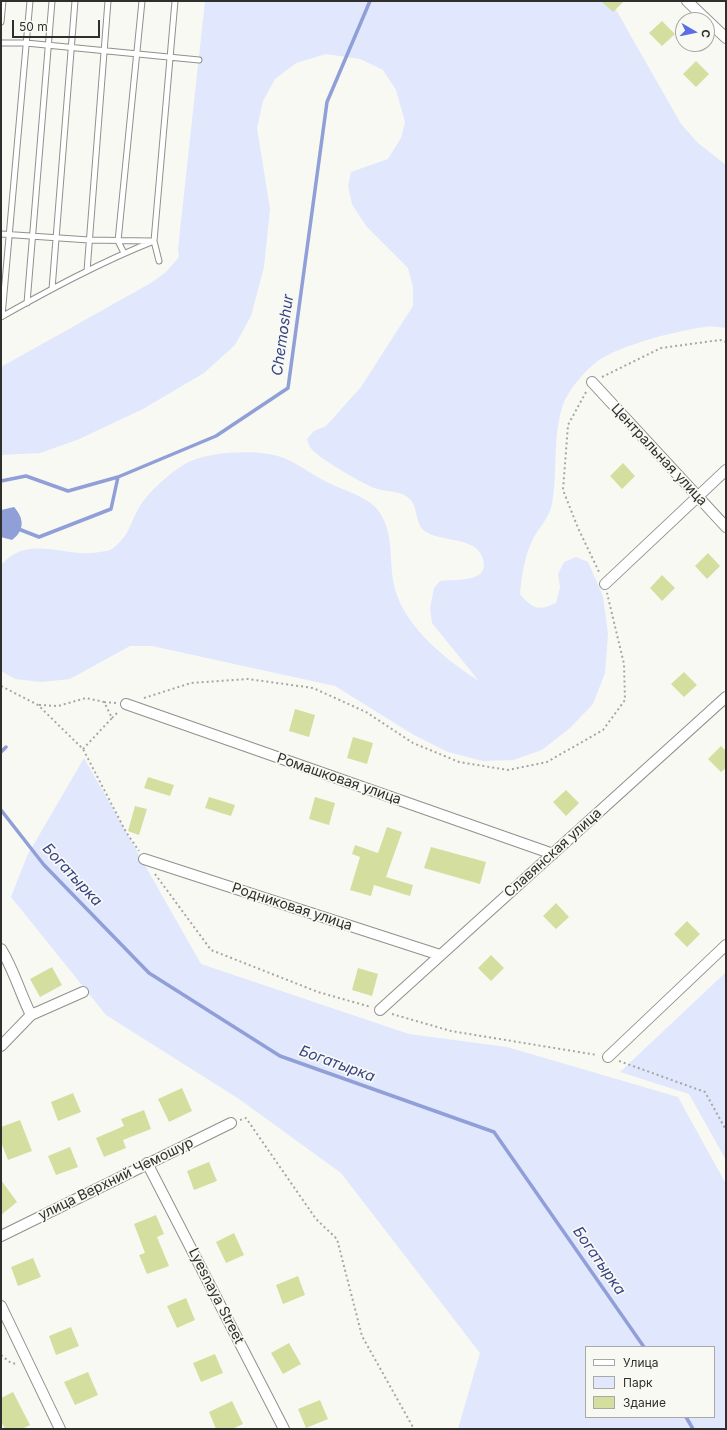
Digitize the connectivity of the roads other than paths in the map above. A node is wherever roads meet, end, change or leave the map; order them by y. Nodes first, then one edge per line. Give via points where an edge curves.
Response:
1 (3, 1) edge
2 (30, 1) edge
3 (52, 1) edge
4 (75, 1) edge
5 (108, 1) edge
6 (142, 1) edge
7 (175, 1) edge
8 (686, 1) edge
9 (1, 22) edge
10 (726, 38) edge
11 (1, 43) edge
12 (26, 43) junction
13 (48, 45) junction
14 (70, 48) junction
15 (103, 50) junction
16 (137, 54) junction
17 (170, 57) junction
18 (199, 60) dead end
19 (1, 234) edge
20 (10, 234) junction
21 (32, 235) junction
22 (55, 236) junction
23 (89, 240) junction
24 (118, 241) junction
25 (154, 241) junction
26 (124, 253) junction
27 (159, 261) dead end
28 (87, 271) junction
29 (52, 289) junction
30 (27, 303) junction
31 (2, 317) edge
32 (592, 382) road end
33 (726, 470) edge
34 (698, 496) junction
35 (726, 527) edge
36 (605, 584) road end
37 (726, 697) edge
38 (126, 704) road end
39 (553, 854) junction
40 (144, 859) road end
41 (726, 945) edge
42 (1, 949) edge
43 (440, 955) junction
44 (83, 992) dead end
45 (380, 1010) road end
46 (31, 1015) junction
47 (1, 1046) edge
48 (608, 1057) road end
49 (232, 1123) road end
50 (147, 1163) junction
51 (1, 1236) edge
52 (1, 1306) edge
53 (60, 1429) edge
54 (284, 1429) edge

1 - 9 lane
2 - 12 lane
3 - 13 lane
4 - 14 lane
5 - 15 lane
6 - 16 lane
7 - 17 lane
8 - 10 street
11 - 12 lane
12 - 13 lane
12 - 20 lane
13 - 14 lane
13 - 21 lane
14 - 15 lane
14 - 22 lane
15 - 16 lane
15 - 23 lane
16 - 17 lane
16 - 24 lane
17 - 18 lane
17 - 25 lane
19 - 20 lane
20 - 21 lane
20 - 31 lane
21 - 22 lane
21 - 30 lane
22 - 23 lane
22 - 29 lane
23 - 24 lane
23 - 28 lane
24 - 25 lane
24 - 26 lane
25 - 26 lane
25 - 27 lane
26 - 28 lane
28 - 29 lane
29 - 30 lane
30 - 31 lane
32 - 34 street, Центральная улица
33 - 34 street
34 - 35 street, Центральная улица
34 - 36 street
37 - 39 street, Славянская улица
38 - 39 street, Ромашковая улица
39 - 43 street, Славянская улица
40 - 43 street, Родниковая улица
41 - 48 street
42 - 46 street via 12,966 18,988
43 - 45 street, Славянская улица
44 - 46 street
46 - 47 street
49 - 50 street, улица Верхний Чемошур
50 - 51 street, улица Верхний Чемошур
50 - 54 street, Lyesnaya Street
52 - 53 street

